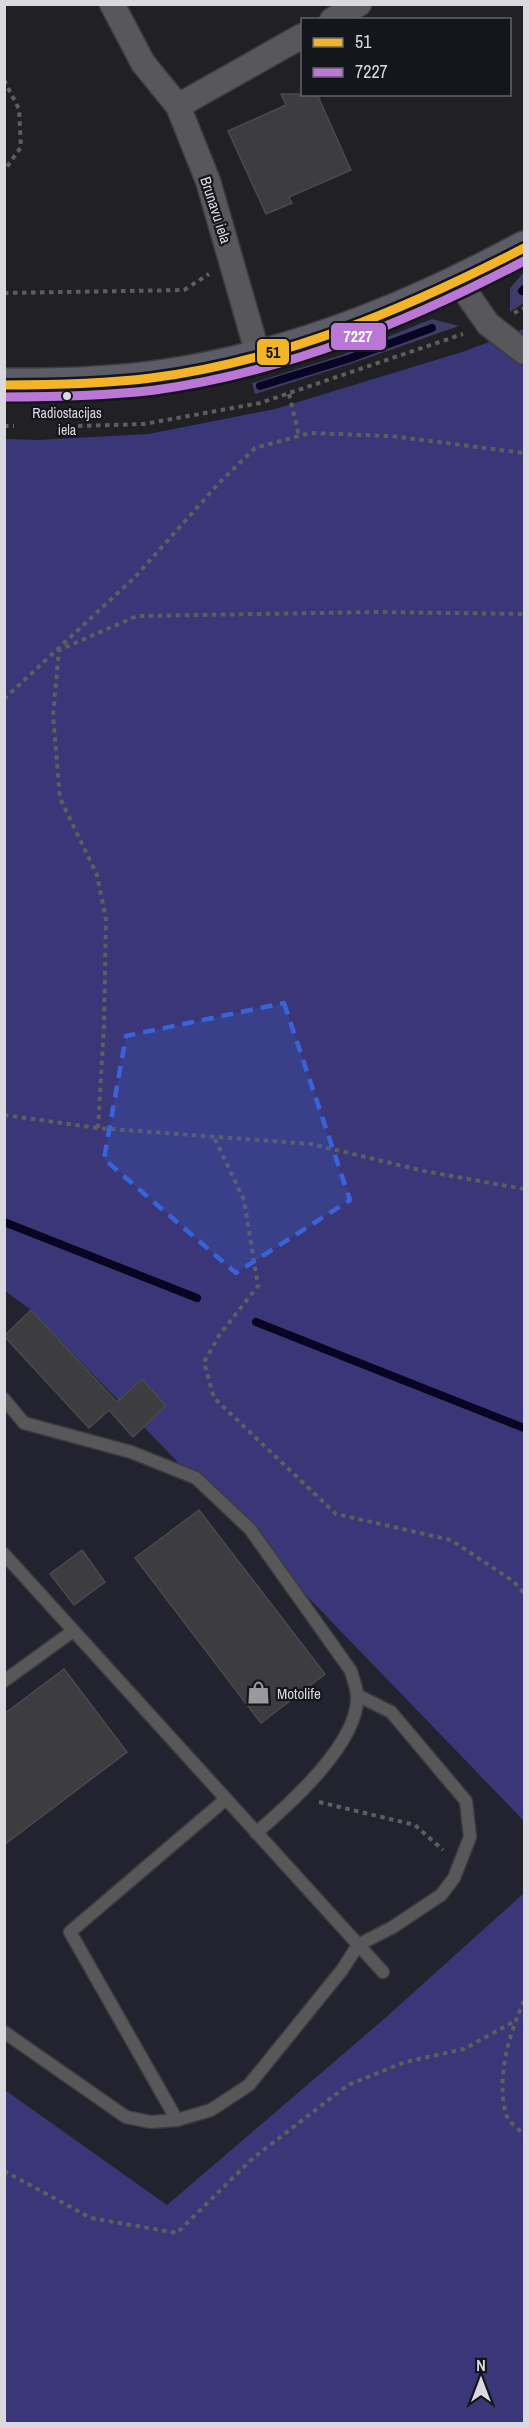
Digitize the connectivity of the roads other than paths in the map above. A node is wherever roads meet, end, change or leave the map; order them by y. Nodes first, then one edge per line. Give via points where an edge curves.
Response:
1 (112, 4) edge
2 (359, 4) edge
3 (335, 18) edge
4 (301, 37) edge
5 (178, 106) junction
6 (525, 248) edge
7 (458, 281) junction
8 (525, 352) edge
9 (259, 358) junction
10 (4, 385) edge
11 (4, 1399) edge
12 (4, 1554) edge
13 (73, 1631) junction
14 (4, 1681) edge
15 (357, 1695) junction
16 (226, 1799) junction
17 (256, 1833) junction
18 (358, 1945) junction
19 (383, 1972) dead end
20 (4, 2032) edge
21 (177, 2120) junction

1 - 5 street, Brunavu iela via 143,63
2 - 3 street
4 - 5 street
5 - 9 street, Brunavu iela via 208,181
6 - 7 main road
7 - 8 street via 489,324
7 - 9 main road via 362,322
9 - 10 main road via 132,380
11 - 15 lane via 24,1423 131,1452 196,1478 249,1529 351,1671
12 - 13 lane
13 - 14 lane
13 - 16 lane
15 - 17 lane via 349,1733 298,1797
15 - 18 lane via 391,1712 466,1801 471,1837 454,1878 441,1895
16 - 17 lane
16 - 21 lane via 70,1932
17 - 18 lane
18 - 19 lane
18 - 21 lane via 249,2085 212,2110
20 - 21 lane via 126,2117 151,2122

